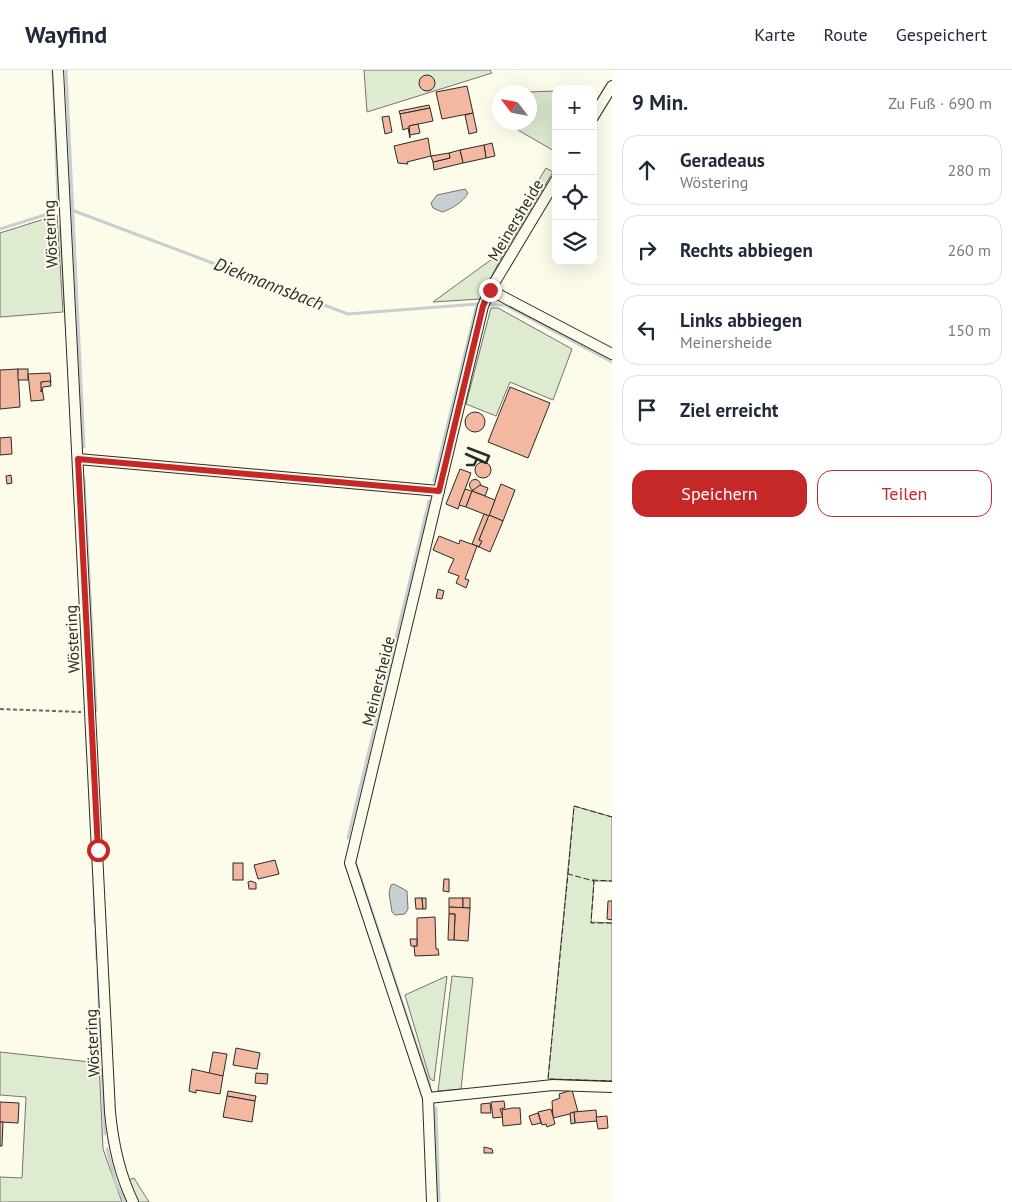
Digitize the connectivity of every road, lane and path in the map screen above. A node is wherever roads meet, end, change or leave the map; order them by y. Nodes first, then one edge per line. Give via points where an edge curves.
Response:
1 (58, 70) edge
2 (612, 86) edge
3 (597, 111) edge
4 (552, 187) edge
5 (490, 290) junction
6 (612, 354) edge
7 (78, 459) junction
8 (439, 491) junction
9 (0, 709) edge
10 (91, 711) junction
11 (612, 1087) edge
12 (428, 1098) junction
13 (133, 1202) edge
14 (432, 1202) edge

1 - 7 street, Wöstering
2 - 3 street
4 - 5 street, Meinersheide
5 - 6 street
5 - 8 street, Meinersheide via 483,306
7 - 8 street
7 - 10 street, Wöstering
8 - 12 street, Meinersheide via 350,864
9 - 10 path
10 - 13 street, Wöstering via 110,1112 113,1142 123,1182
11 - 12 street via 553,1085
12 - 14 street, Meinersheide

